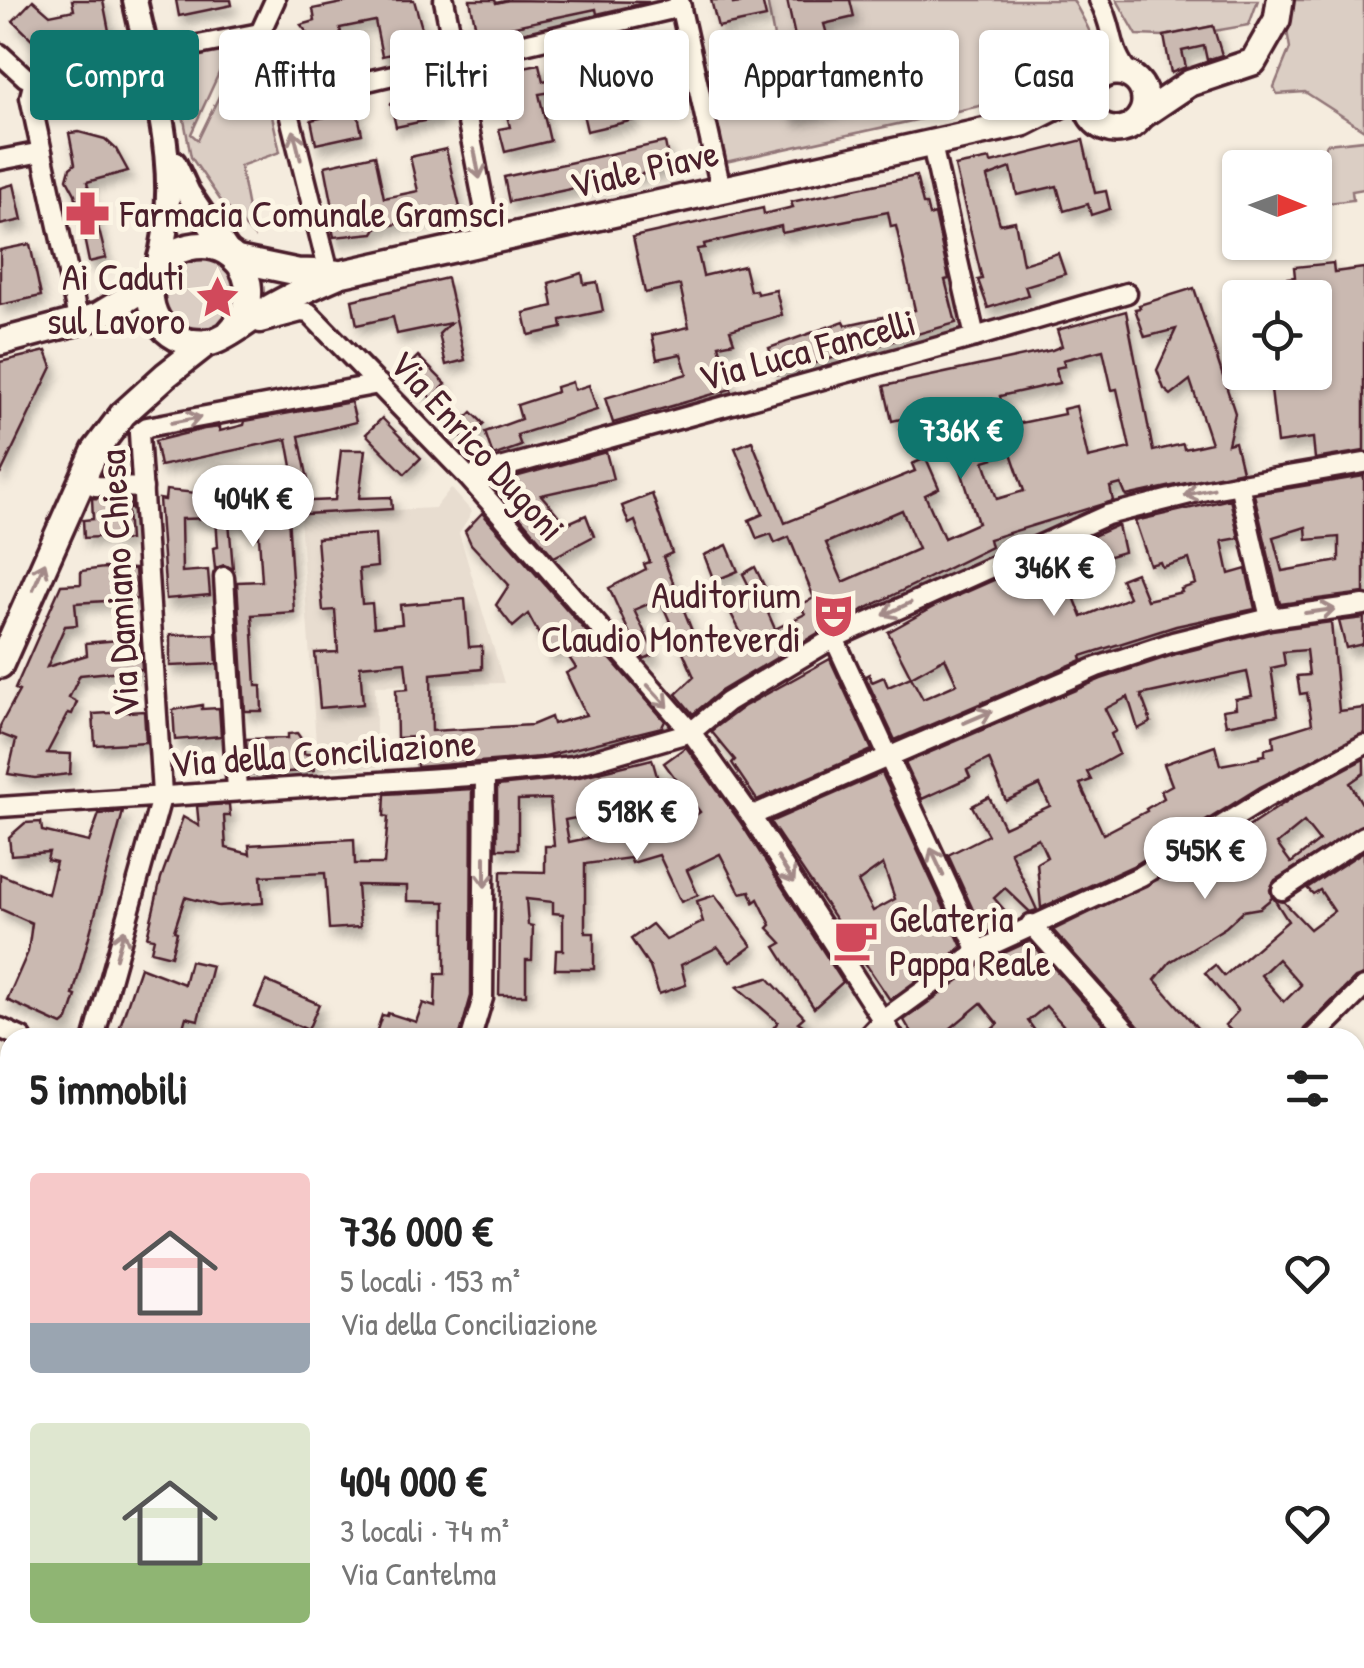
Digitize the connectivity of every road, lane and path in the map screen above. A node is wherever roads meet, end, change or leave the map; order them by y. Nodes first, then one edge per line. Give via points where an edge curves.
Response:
1 (135, 0) edge
2 (275, 0) edge
3 (444, 0) edge
4 (1099, 0) edge
5 (1270, 0) edge
6 (1280, 0) edge
7 (680, 4) edge
8 (141, 30) edge
9 (261, 30) edge
10 (450, 30) edge
11 (1112, 44) junction
12 (524, 45) edge
13 (1109, 50) edge
14 (0, 54) edge
15 (1109, 72) edge
16 (1132, 77) junction
17 (30, 79) edge
18 (1198, 81) junction
19 (1141, 116) junction
20 (35, 120) edge
21 (161, 120) edge
22 (292, 120) edge
23 (468, 120) edge
24 (1029, 120) edge
25 (1065, 120) edge
26 (1094, 120) edge
27 (1024, 123) junction
28 (165, 139) junction
29 (932, 145) junction
30 (42, 152) junction
31 (0, 160) edge
32 (721, 189) junction
33 (491, 241) junction
34 (232, 256) junction
35 (334, 273) junction
36 (154, 276) junction
37 (1127, 292) dead end
38 (78, 323) junction
39 (219, 337) junction
40 (975, 337) junction
41 (0, 342) edge
42 (380, 384) junction
43 (1364, 463) edge
44 (87, 468) junction
45 (468, 477) junction
46 (1239, 484) junction
47 (143, 488) junction
48 (224, 577) dead end
49 (1364, 605) edge
50 (1270, 618) junction
51 (834, 638) junction
52 (0, 665) edge
53 (691, 732) junction
54 (1364, 745) edge
55 (889, 757) junction
56 (486, 775) junction
57 (237, 790) junction
58 (162, 794) junction
59 (0, 807) edge
60 (751, 816) junction
61 (1364, 836) edge
62 (1282, 890) dead end
63 (1030, 924) junction
64 (978, 950) junction
65 (1364, 987) edge
66 (883, 1020) junction
67 (97, 1028) edge
68 (475, 1028) edge
69 (875, 1028) edge
70 (888, 1028) edge
71 (1124, 1028) edge
72 (1322, 1028) edge

1 - 8 street
2 - 9 street
3 - 10 street
4 - 11 street
5 - 18 main road via 1228,67
6 - 18 main road via 1253,62
7 - 12 street
7 - 32 street
11 - 13 street
11 - 16 street
14 - 17 street
15 - 16 main road
16 - 18 main road
16 - 19 main road via 1144,94
18 - 19 main road
19 - 26 main road via 1120,130
20 - 30 street
21 - 28 street
35 -> 22 street
23 -> 33 street
24 - 27 main road
25 - 27 main road
27 - 29 main road, Viale Piave
28 - 34 street via 188,193
28 - 36 street via 170,198
29 - 32 main road, Viale Piave
29 - 40 street, Via Luca Fancelli
30 - 31 street
30 - 38 street
32 - 33 main road, Viale Piave
33 - 35 main road, Viale Piave
34 - 35 main road via 296,272
34 - 36 main road via 194,244 178,249
34 - 39 main road via 249,291 243,318
35 - 39 main road
36 - 38 main road
36 - 39 main road via 150,302 162,326 182,340
37 - 40 street
38 - 41 main road
39 - 42 street, Via Enrico Dugoni via 309,313
39 - 44 main road via 123,414
40 - 45 street, Via Luca Fancelli
42 - 45 street, Via Enrico Dugoni
47 -> 42 street, Via Damiano Chiesa via 138,437 147,428
43 - 46 street, Via della Conciliazione
44 - 47 street via 96,486
52 -> 44 main road
45 -> 53 street, Via Enrico Dugoni
46 - 50 street
46 -> 51 street, Via della Conciliazione via 1107,514
47 - 58 street, Via Damiano Chiesa
48 - 57 street
50 -> 49 street
55 -> 50 street via 1097,668
51 - 53 street, Via della Conciliazione via 727,702
51 - 55 street
53 - 56 street, Via della Conciliazione via 573,766
53 - 60 street, Via Enrico Dugoni
54 - 63 street via 1141,876
55 - 60 street
64 -> 55 street
56 - 57 street, Via della Conciliazione
56 -> 68 street via 484,998
57 - 58 street, Via della Conciliazione
58 - 59 street, Via della Conciliazione
67 -> 58 street, Via Damiano Chiesa
60 -> 66 street, Via Enrico Dugoni
61 - 62 street
63 - 64 street
63 - 71 street
64 - 66 street
65 - 72 street
66 - 69 street
66 - 70 street, Via Enrico Dugoni

